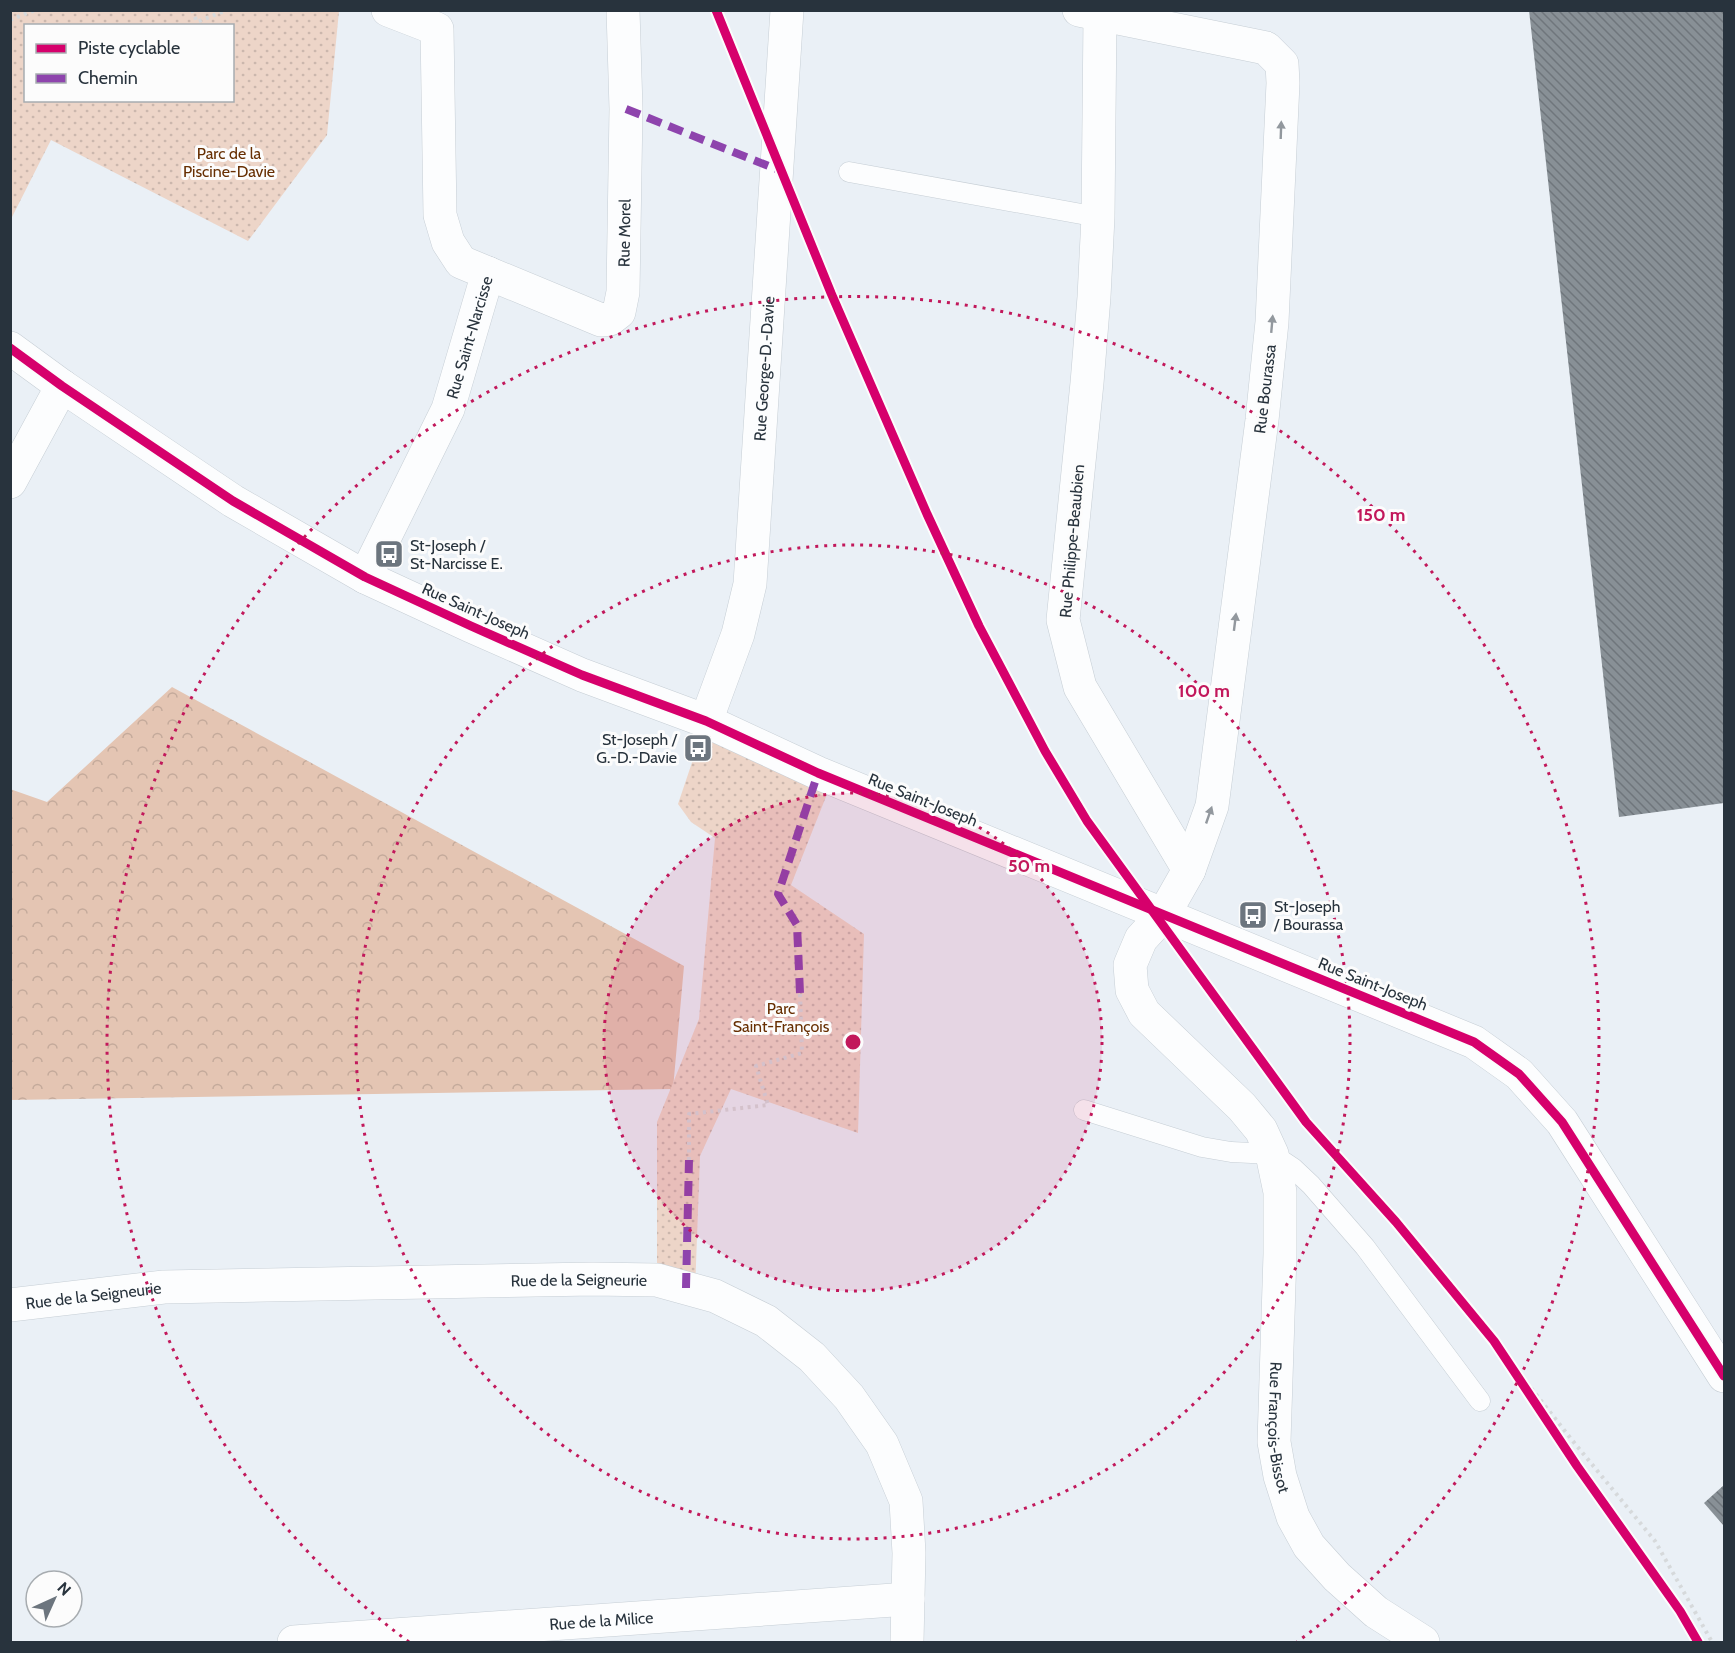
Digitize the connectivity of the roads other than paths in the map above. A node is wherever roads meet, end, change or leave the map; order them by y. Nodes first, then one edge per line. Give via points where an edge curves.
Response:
1 (388, 10) edge
2 (623, 10) edge
3 (787, 10) edge
4 (1089, 13) edge
5 (437, 20) edge
6 (849, 172) dead end
7 (1098, 217) junction
8 (488, 273) junction
9 (10, 348) edge
10 (62, 386) junction
11 (10, 482) edge
12 (365, 576) junction
13 (706, 721) junction
14 (1189, 870) junction
15 (1164, 914) junction
16 (1084, 1110) dead end
17 (1272, 1154) junction
18 (10, 1305) edge
19 (1725, 1377) edge
20 (1480, 1401) dead end
21 (908, 1599) junction
22 (294, 1642) edge
23 (907, 1642) edge
24 (1423, 1642) edge

1 - 5 street, Rue Saint-Narcisse
2 - 8 street, Rue Morel via 626,109 623,292 619,312 601,320
3 - 13 street, Rue George-D.-Davie via 750,584 738,634
4 - 7 street, Rue Philippe-Beaubien
14 -> 4 street, Rue Bourassa via 1212,806 1262,420 1272,322 1282,64 1266,48
5 - 8 street, Rue Saint-Narcisse via 440,215 448,242 461,262
6 - 7 lane
7 - 14 street, Rue Philippe-Beaubien via 1087,383 1063,620 1080,687
8 - 12 street, Rue Saint-Narcisse via 448,409
9 - 10 street, Rue Saint-Joseph
10 - 11 street
10 - 12 street, Rue Saint-Joseph via 233,501
12 - 13 street, Rue Saint-Joseph via 582,675
13 - 15 street, Rue Saint-Joseph via 818,773
14 - 15 street, Rue Bourassa
15 - 17 street, Rue François-Bissot via 1141,939 1130,965 1132,990 1144,1013 1242,1107 1261,1130
15 - 19 street, Rue Saint-Joseph via 1474,1042 1519,1074 1562,1122
16 - 17 lane via 1202,1147
17 - 20 lane, Rue François-Bissot via 1311,1185 1357,1238
17 - 24 street, Rue François-Bissot via 1280,1192 1274,1442 1280,1476 1293,1517 1310,1546 1376,1612
18 - 21 street, Rue de la Seigneurie via 164,1287 593,1279 657,1280 715,1296 766,1321 812,1357 849,1397 882,1444 906,1501
21 - 22 street, Rue de la Milice
21 - 23 street, Rue de la Seigneurie

